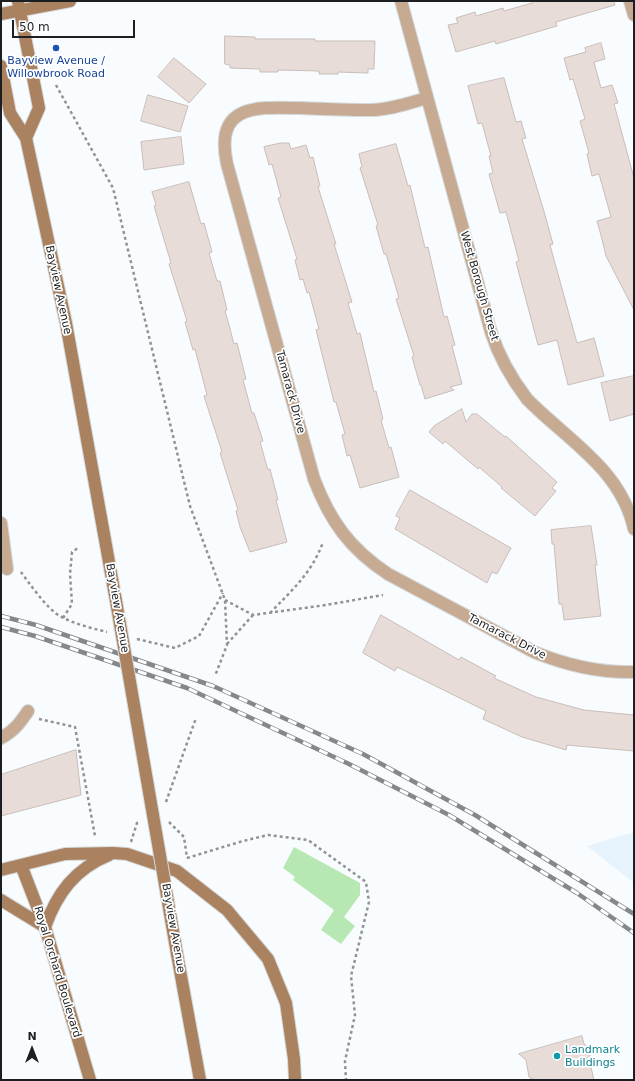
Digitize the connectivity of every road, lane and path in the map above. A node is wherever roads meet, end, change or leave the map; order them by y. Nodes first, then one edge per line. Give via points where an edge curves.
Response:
1 (70, 1) edge
2 (401, 1) edge
3 (630, 1) edge
4 (19, 6) edge
5 (1, 14) edge
6 (634, 15) edge
7 (1, 66) edge
8 (56, 85) dead end
9 (427, 98) junction
10 (26, 138) junction
11 (1, 523) edge
12 (634, 529) edge
13 (323, 542) dead end
14 (78, 548) dead end
15 (7, 570) dead end
16 (383, 595) dead end
17 (225, 600) junction
18 (270, 613) junction
19 (253, 615) junction
20 (64, 618) dead end
21 (227, 645) junction
22 (634, 672) edge
23 (215, 676) dead end
24 (26, 714) joint
25 (196, 718) dead end
26 (1, 738) edge
27 (164, 807) dead end
28 (143, 820) dead end
29 (167, 820) dead end
30 (95, 836) dead end
31 (113, 853) junction
32 (127, 854) junction
33 (186, 858) junction
34 (21, 864) junction
35 (1, 870) edge
36 (177, 871) junction
37 (1, 900) edge
38 (44, 927) junction
39 (90, 1080) edge
40 (200, 1080) edge
41 (296, 1080) edge
42 (346, 1080) edge

1 - 4 main road
2 - 9 street, West Borough Street
3 - 6 street
4 - 5 main road
4 - 10 main road via 39,108
7 - 10 main road, Bayview Avenue via 10,113
8 - 17 path via 113,188 190,506
9 - 12 street, West Borough Street via 491,332 501,359 527,399 606,471 622,495
9 - 22 street, Tamarack Drive via 372,110 257,108 238,116 228,128 225,145 227,164 323,504 346,538 372,563 388,574 534,652 554,660 601,671
10 - 40 main road, Bayview Avenue, bridge via 66,323
11 - 15 street
13 - 18 path via 317,559 306,575
14 - 20 path via 72,552 72,604
16 - 18 path
17 - 19 path
17 - 21 path
18 - 19 path
19 - 21 path
21 - 23 path
24 - 26 street via 20,724
24 - 30 path via 75,727
25 - 27 path
28 - 32 path via 137,823
29 - 33 path via 184,837
31 - 32 main road
31 - 34 main road via 65,854
31 - 38 main road via 96,860 70,879
32 - 36 main road
33 - 36 path
33 - 42 path via 268,835 308,840 366,882 369,902 351,976 355,1015 345,1061
34 - 35 main road
34 - 38 main road, Royal Orchard Boulevard
36 - 41 main road via 227,910 268,958 286,1003
37 - 38 main road
38 - 39 main road, Royal Orchard Boulevard

